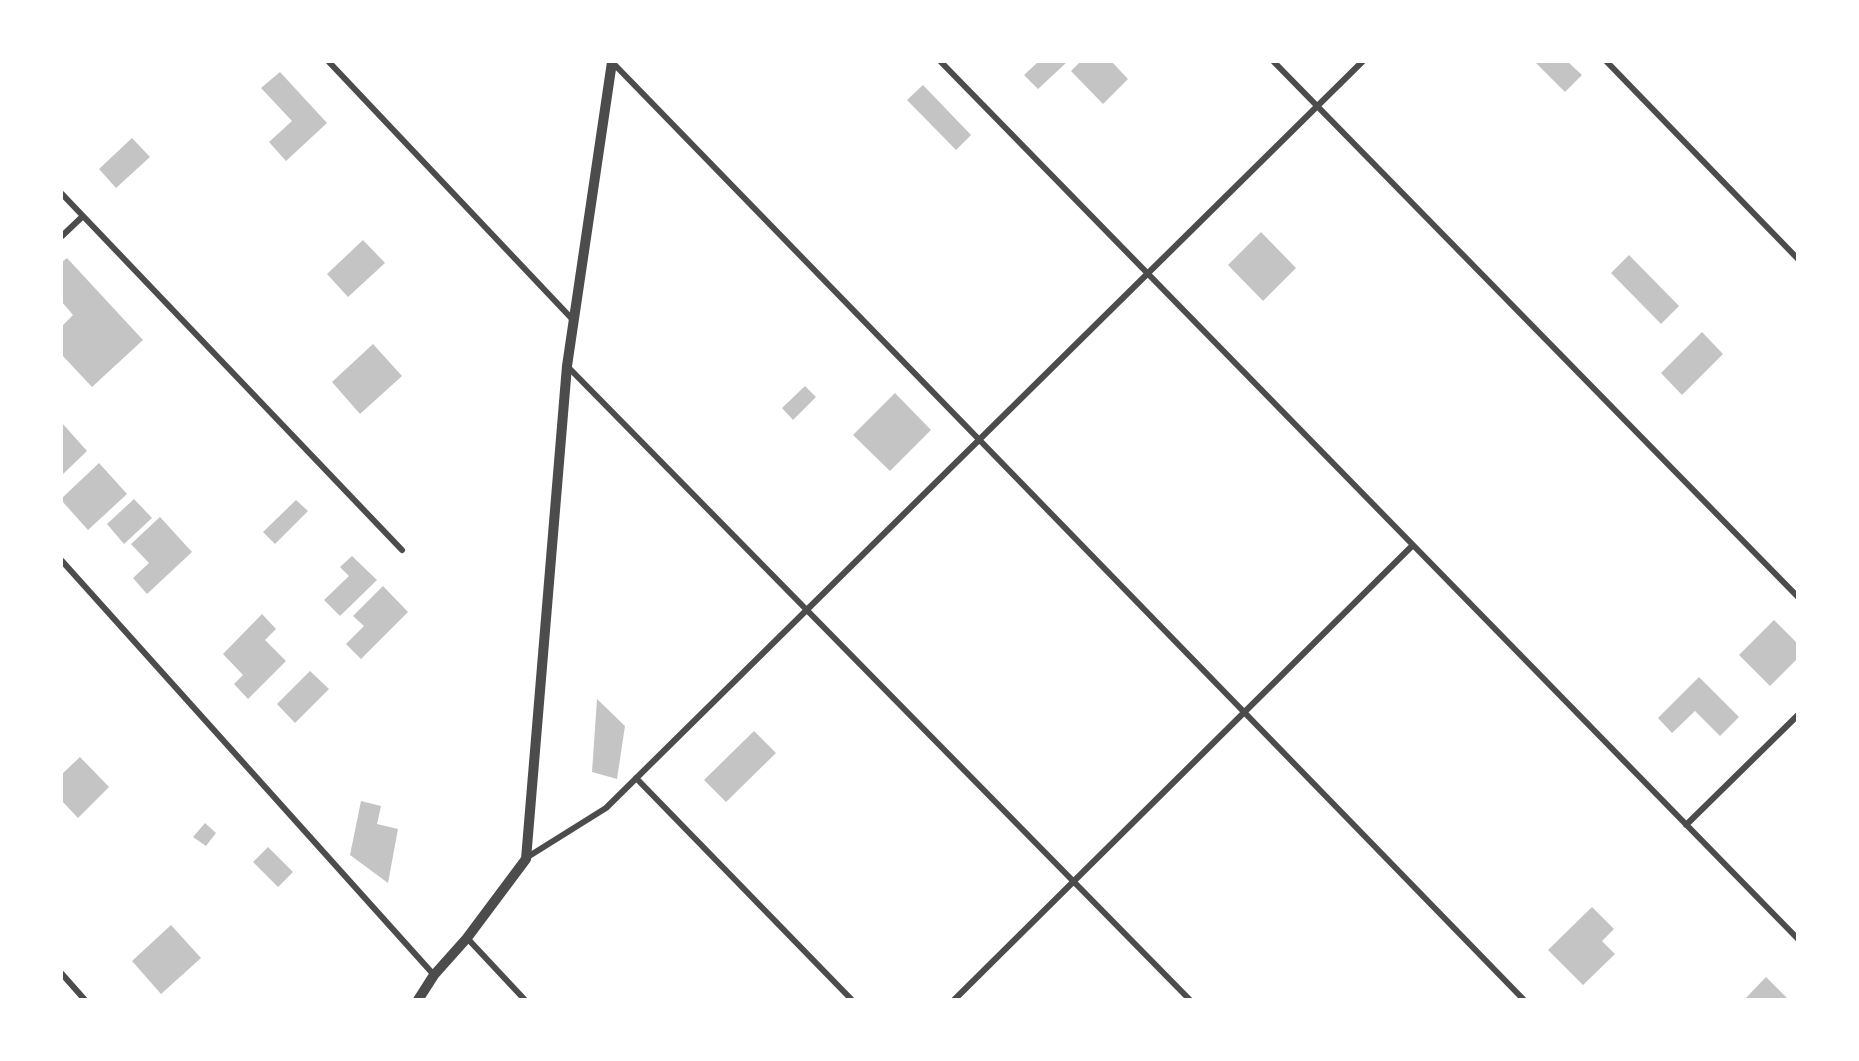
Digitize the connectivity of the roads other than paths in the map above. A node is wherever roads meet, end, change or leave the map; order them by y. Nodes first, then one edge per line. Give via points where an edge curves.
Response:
1 (329, 62) edge
2 (612, 62) edge
3 (941, 62) edge
4 (1274, 62) edge
5 (1362, 62) edge
6 (1607, 62) edge
7 (1317, 106) junction
8 (62, 194) edge
9 (83, 216) junction
10 (62, 236) edge
11 (1797, 259) edge
12 (1148, 273) junction
13 (574, 321) junction
14 (567, 366) junction
15 (980, 440) junction
16 (1413, 545) junction
17 (402, 550) dead end
18 (62, 561) edge
19 (1797, 597) edge
20 (807, 610) junction
21 (1244, 712) junction
22 (1797, 715) edge
23 (636, 778) junction
24 (1686, 825) junction
25 (526, 859) junction
26 (1073, 881) junction
27 (467, 938) junction
28 (1797, 939) edge
29 (62, 974) edge
30 (434, 975) junction
31 (85, 999) edge
32 (418, 999) edge
33 (525, 999) edge
34 (852, 999) edge
35 (954, 999) edge
36 (1190, 999) edge
37 (1524, 999) edge

1 - 13 street
2 - 13 street
2 - 15 street
3 - 12 street
4 - 7 street
5 - 7 street
6 - 11 street
7 - 12 street
7 - 19 street
8 - 9 street
9 - 10 street
9 - 17 street
12 - 15 street
12 - 16 street
13 - 14 street
14 - 20 street
14 - 25 street
15 - 20 street
15 - 21 street
16 - 21 street
16 - 24 street
18 - 30 street
20 - 23 street
20 - 26 street
21 - 26 street
21 - 37 street
22 - 24 street
23 - 25 street via 606,808
23 - 34 street
24 - 28 street
25 - 27 street
26 - 35 street
26 - 36 street
27 - 30 street
27 - 33 street
29 - 31 street
30 - 32 street

